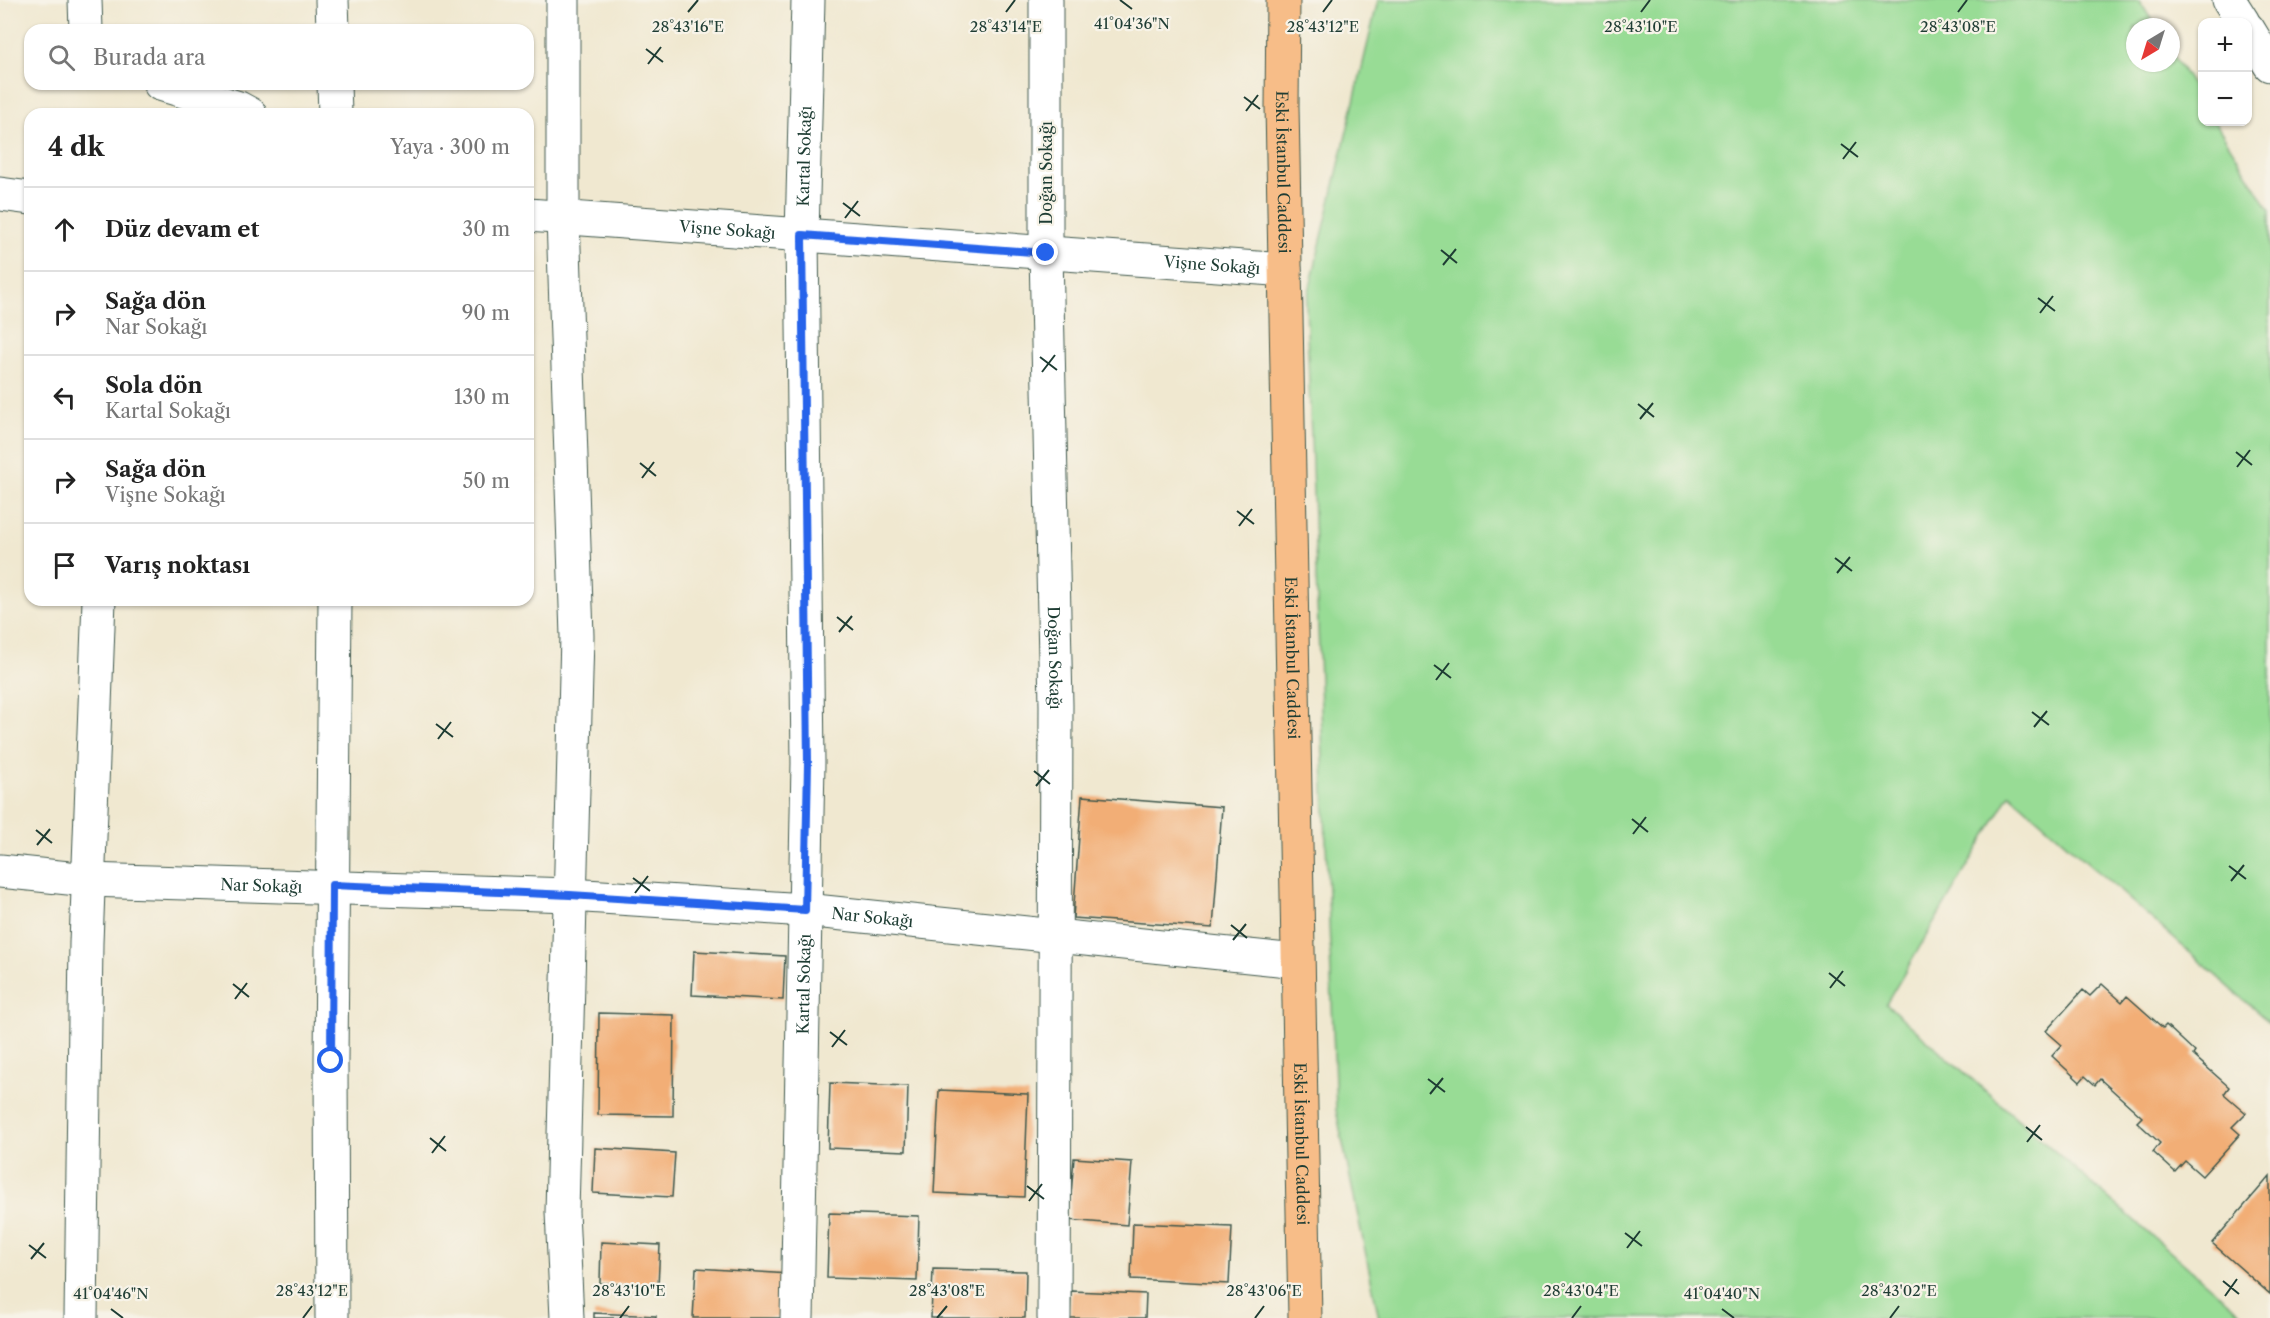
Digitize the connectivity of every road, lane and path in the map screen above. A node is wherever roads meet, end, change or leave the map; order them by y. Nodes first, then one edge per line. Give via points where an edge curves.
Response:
1 (85, 0) edge
2 (332, 0) edge
3 (563, 0) edge
4 (808, 0) edge
5 (1046, 0) edge
6 (1283, 0) edge
7 (2229, 0) edge
8 (2240, 18) edge
9 (86, 24) edge
10 (333, 24) edge
11 (2252, 37) edge
12 (2270, 65) edge
13 (180, 90) edge
14 (334, 90) edge
15 (239, 108) edge
16 (335, 108) edge
17 (0, 194) edge
18 (24, 197) edge
19 (534, 216) edge
20 (563, 218) junction
21 (802, 235) junction
22 (1046, 253) junction
23 (1285, 270) junction
24 (99, 606) edge
25 (335, 606) edge
26 (0, 871) edge
27 (88, 880) junction
28 (332, 885) junction
29 (570, 895) junction
30 (805, 910) junction
31 (1055, 937) junction
32 (1297, 961) junction
33 (81, 1318) edge
34 (332, 1318) edge
35 (567, 1318) edge
36 (797, 1318) edge
37 (1054, 1318) edge
38 (1305, 1318) edge

1 - 9 street
2 - 10 street
3 - 20 street
4 - 21 street, Kartal Sokağı
5 - 22 street, Doğan Sokağı
6 - 23 main road, Eski İstanbul Caddesi
7 - 8 street
11 - 12 street
13 - 15 street
14 - 16 street
17 - 18 street
19 - 20 street, Vişne Sokağı
20 - 21 street, Vişne Sokağı
20 - 29 street via 577,636
21 - 22 street, Vişne Sokağı
21 - 30 street, Kartal Sokağı via 808,763
22 - 23 street, Vişne Sokağı
22 - 31 street, Doğan Sokağı via 1056,705
23 - 32 main road, Eski İstanbul Caddesi
24 - 27 street
25 - 28 street
26 - 27 street, Nar Sokağı
27 - 28 street, Nar Sokağı
27 - 33 street
28 - 29 street, Nar Sokağı
28 - 34 street
29 - 30 street, Nar Sokağı
29 - 35 street via 562,1212
30 - 31 street, Nar Sokağı
30 - 36 street, Kartal Sokağı
31 - 32 street, Nar Sokağı
31 - 37 street, Doğan Sokağı
32 - 38 main road, Eski İstanbul Caddesi

